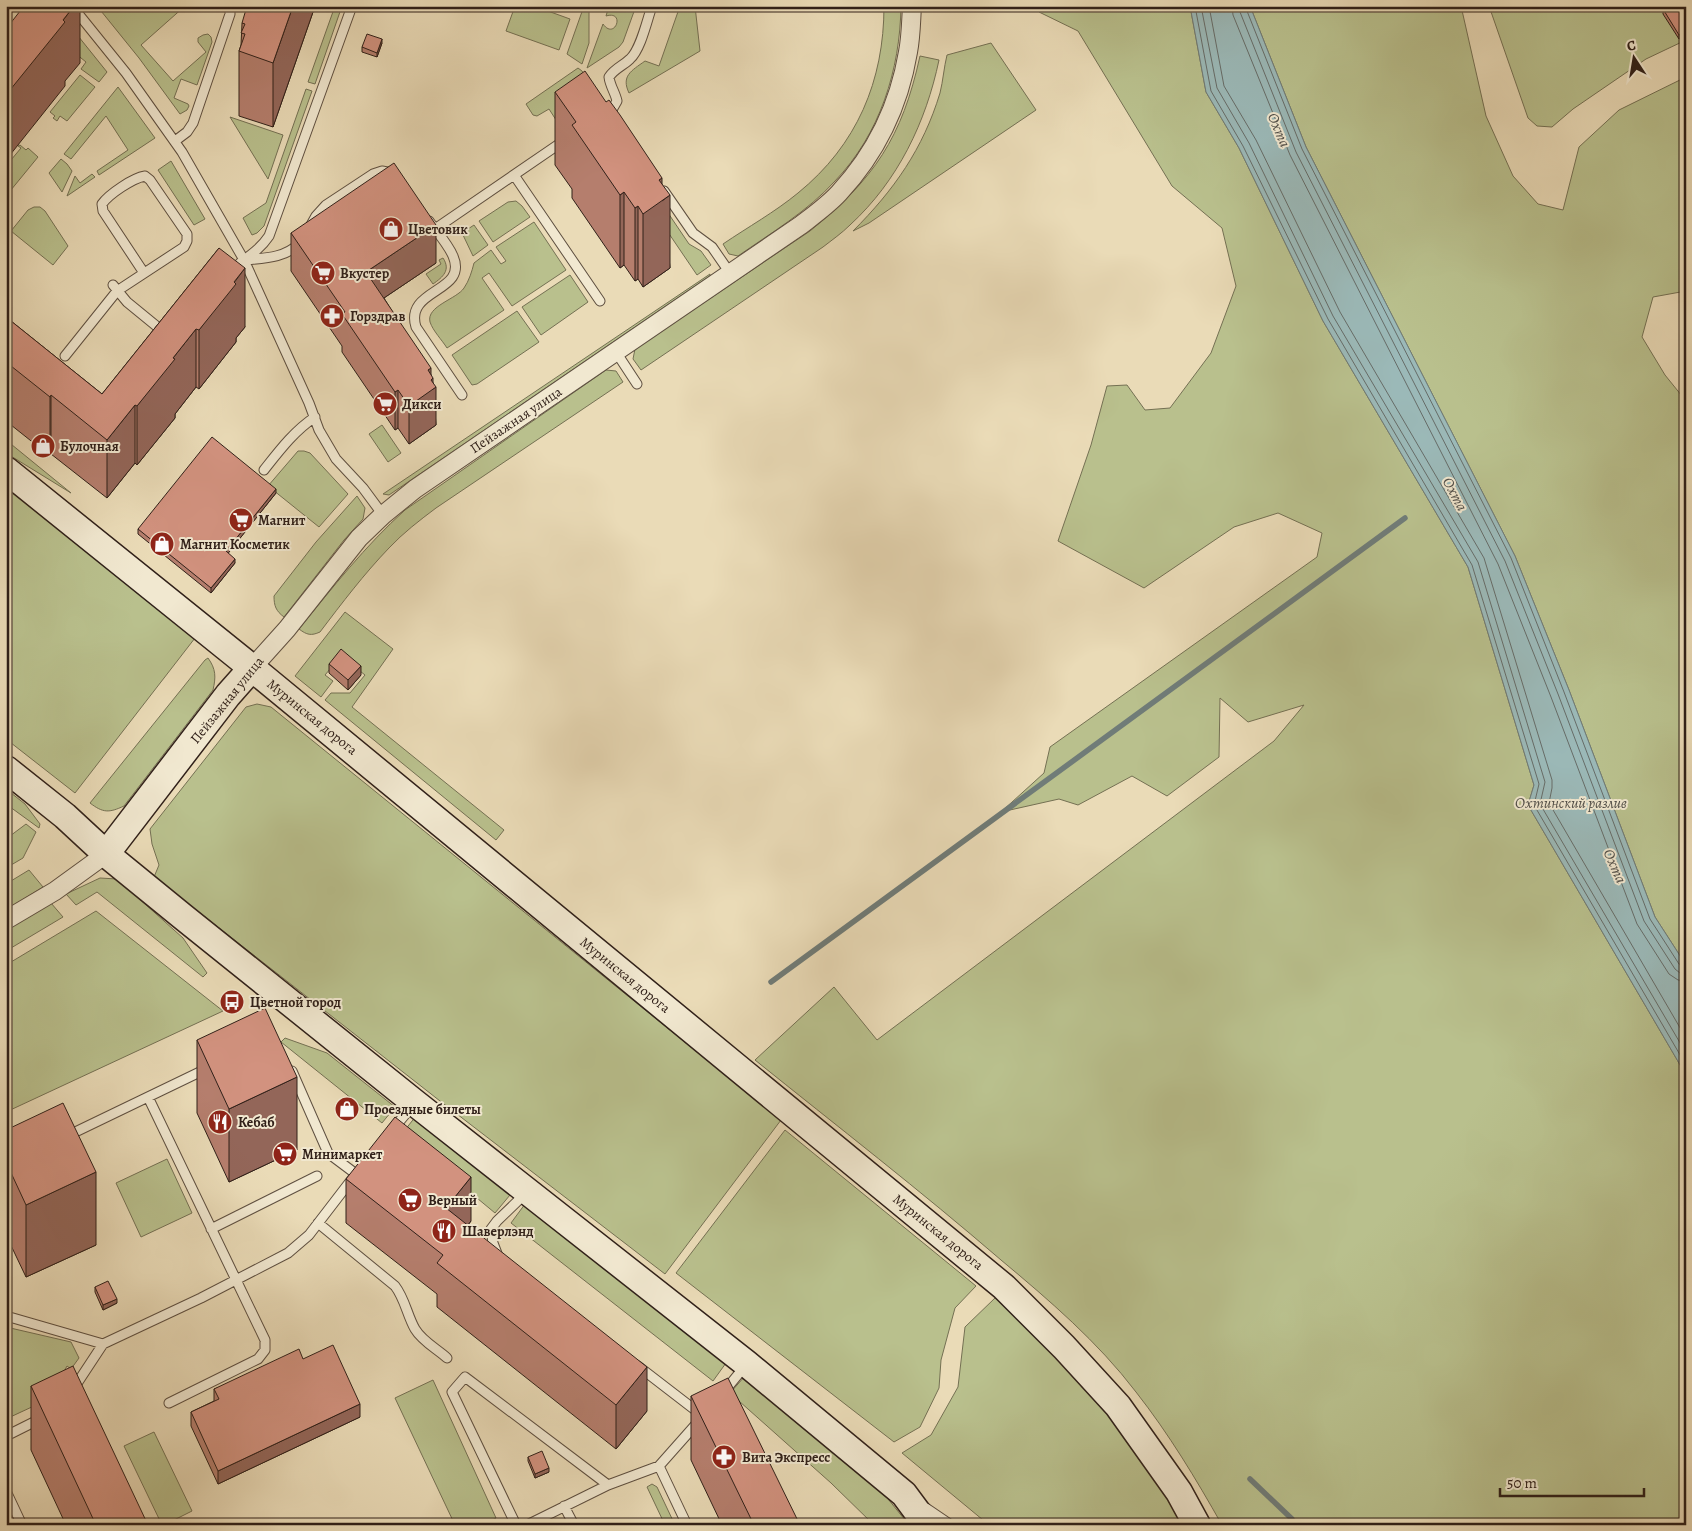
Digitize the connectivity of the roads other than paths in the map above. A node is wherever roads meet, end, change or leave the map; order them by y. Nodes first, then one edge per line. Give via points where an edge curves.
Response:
1 (72, 6) edge
2 (230, 6) edge
3 (352, 6) edge
4 (652, 6) edge
5 (912, 6) edge
6 (609, 110) junction
7 (596, 119) edge
8 (614, 119) edge
9 (576, 133) edge
10 (175, 141) junction
11 (514, 174) junction
12 (400, 178) edge
13 (659, 184) edge
14 (425, 214) edge
15 (435, 228) junction
16 (244, 260) junction
17 (234, 266) edge
18 (144, 273) junction
19 (730, 273) junction
20 (115, 288) junction
21 (600, 301) dead end
22 (154, 336) edge
23 (616, 352) junction
24 (65, 356) dead end
25 (637, 384) dead end
26 (462, 395) dead end
27 (314, 417) junction
28 (6, 470) edge
29 (264, 470) dead end
30 (383, 515) junction
31 (252, 668) junction
32 (6, 769) edge
33 (106, 854) junction
34 (6, 920) edge
35 (215, 1065) edge
36 (291, 1069) edge
37 (148, 1097) junction
38 (415, 1103) junction
39 (388, 1135) edge
40 (59, 1140) edge
41 (317, 1176) dead end
42 (528, 1192) junction
43 (318, 1223) junction
44 (211, 1229) junction
45 (506, 1264) edge
46 (236, 1280) junction
47 (6, 1316) edge
48 (102, 1344) junction
49 (447, 1358) dead end
50 (632, 1361) edge
51 (747, 1364) junction
52 (71, 1394) edge
53 (169, 1403) dead end
54 (709, 1410) junction
55 (47, 1415) edge
56 (6, 1436) edge
57 (659, 1466) junction
58 (608, 1485) junction
59 (6, 1491) edge
60 (904, 1494) junction
61 (564, 1506) junction
62 (22, 1525) edge
63 (516, 1525) edge
64 (527, 1525) edge
65 (574, 1525) edge
66 (687, 1525) edge
67 (927, 1525) edge
68 (951, 1525) edge
69 (1196, 1525) edge

1 - 10 lane
2 - 10 lane via 193,123
3 - 16 lane via 269,236
4 - 6 lane via 636,52 609,77 617,101
5 - 19 street, Пейзажная улица via 909,50 901,86 872,153 838,194 801,225
6 - 7 lane
6 - 8 lane
9 - 11 lane
10 - 16 lane
11 - 15 lane
11 - 21 lane
12 - 16 lane via 392,172 373,174 326,205 291,252
13 - 19 lane via 693,233 712,247
14 - 15 lane
15 - 26 lane via 453,256 456,265 454,275 448,283 420,302 413,318
16 - 17 lane
16 - 27 lane
18 - 18 lane via 103,211 102,204 138,177 145,176 187,234 188,241
18 - 20 lane
19 - 23 street, Пейзажная улица
20 - 22 lane via 127,302 163,325
20 - 24 lane
23 - 25 lane
23 - 30 street, Пейзажная улица via 415,489
27 - 29 lane via 292,436
27 - 30 lane via 336,459
28 - 31 street, Муринская дорога
30 - 31 street, Пейзажная улица via 359,538
31 - 33 street, Пейзажная улица
31 - 69 street, Муринская дорога via 1004,1287 1118,1406 1178,1492
32 - 33 street
33 - 34 street via 55,891
33 - 38 street
35 - 37 lane
36 - 43 lane via 328,1152 359,1171
37 - 40 lane
37 - 44 lane
38 - 39 lane
38 - 42 street
41 - 44 lane
42 - 45 lane via 491,1229 498,1258
42 - 51 street
43 - 46 lane via 288,1253
43 - 49 lane via 395,1286 414,1328
44 - 46 lane
46 - 48 lane
46 - 53 lane via 265,1340 265,1350 258,1359
47 - 48 lane
48 - 52 lane
50 - 54 lane
51 - 54 lane
51 - 60 street
54 - 57 lane
55 - 56 lane
57 - 58 lane
57 - 66 lane
58 - 61 lane
58 - 63 lane via 465,1377 452,1392
59 - 62 lane
60 - 67 street
60 - 68 lane
61 - 64 lane
61 - 65 lane

